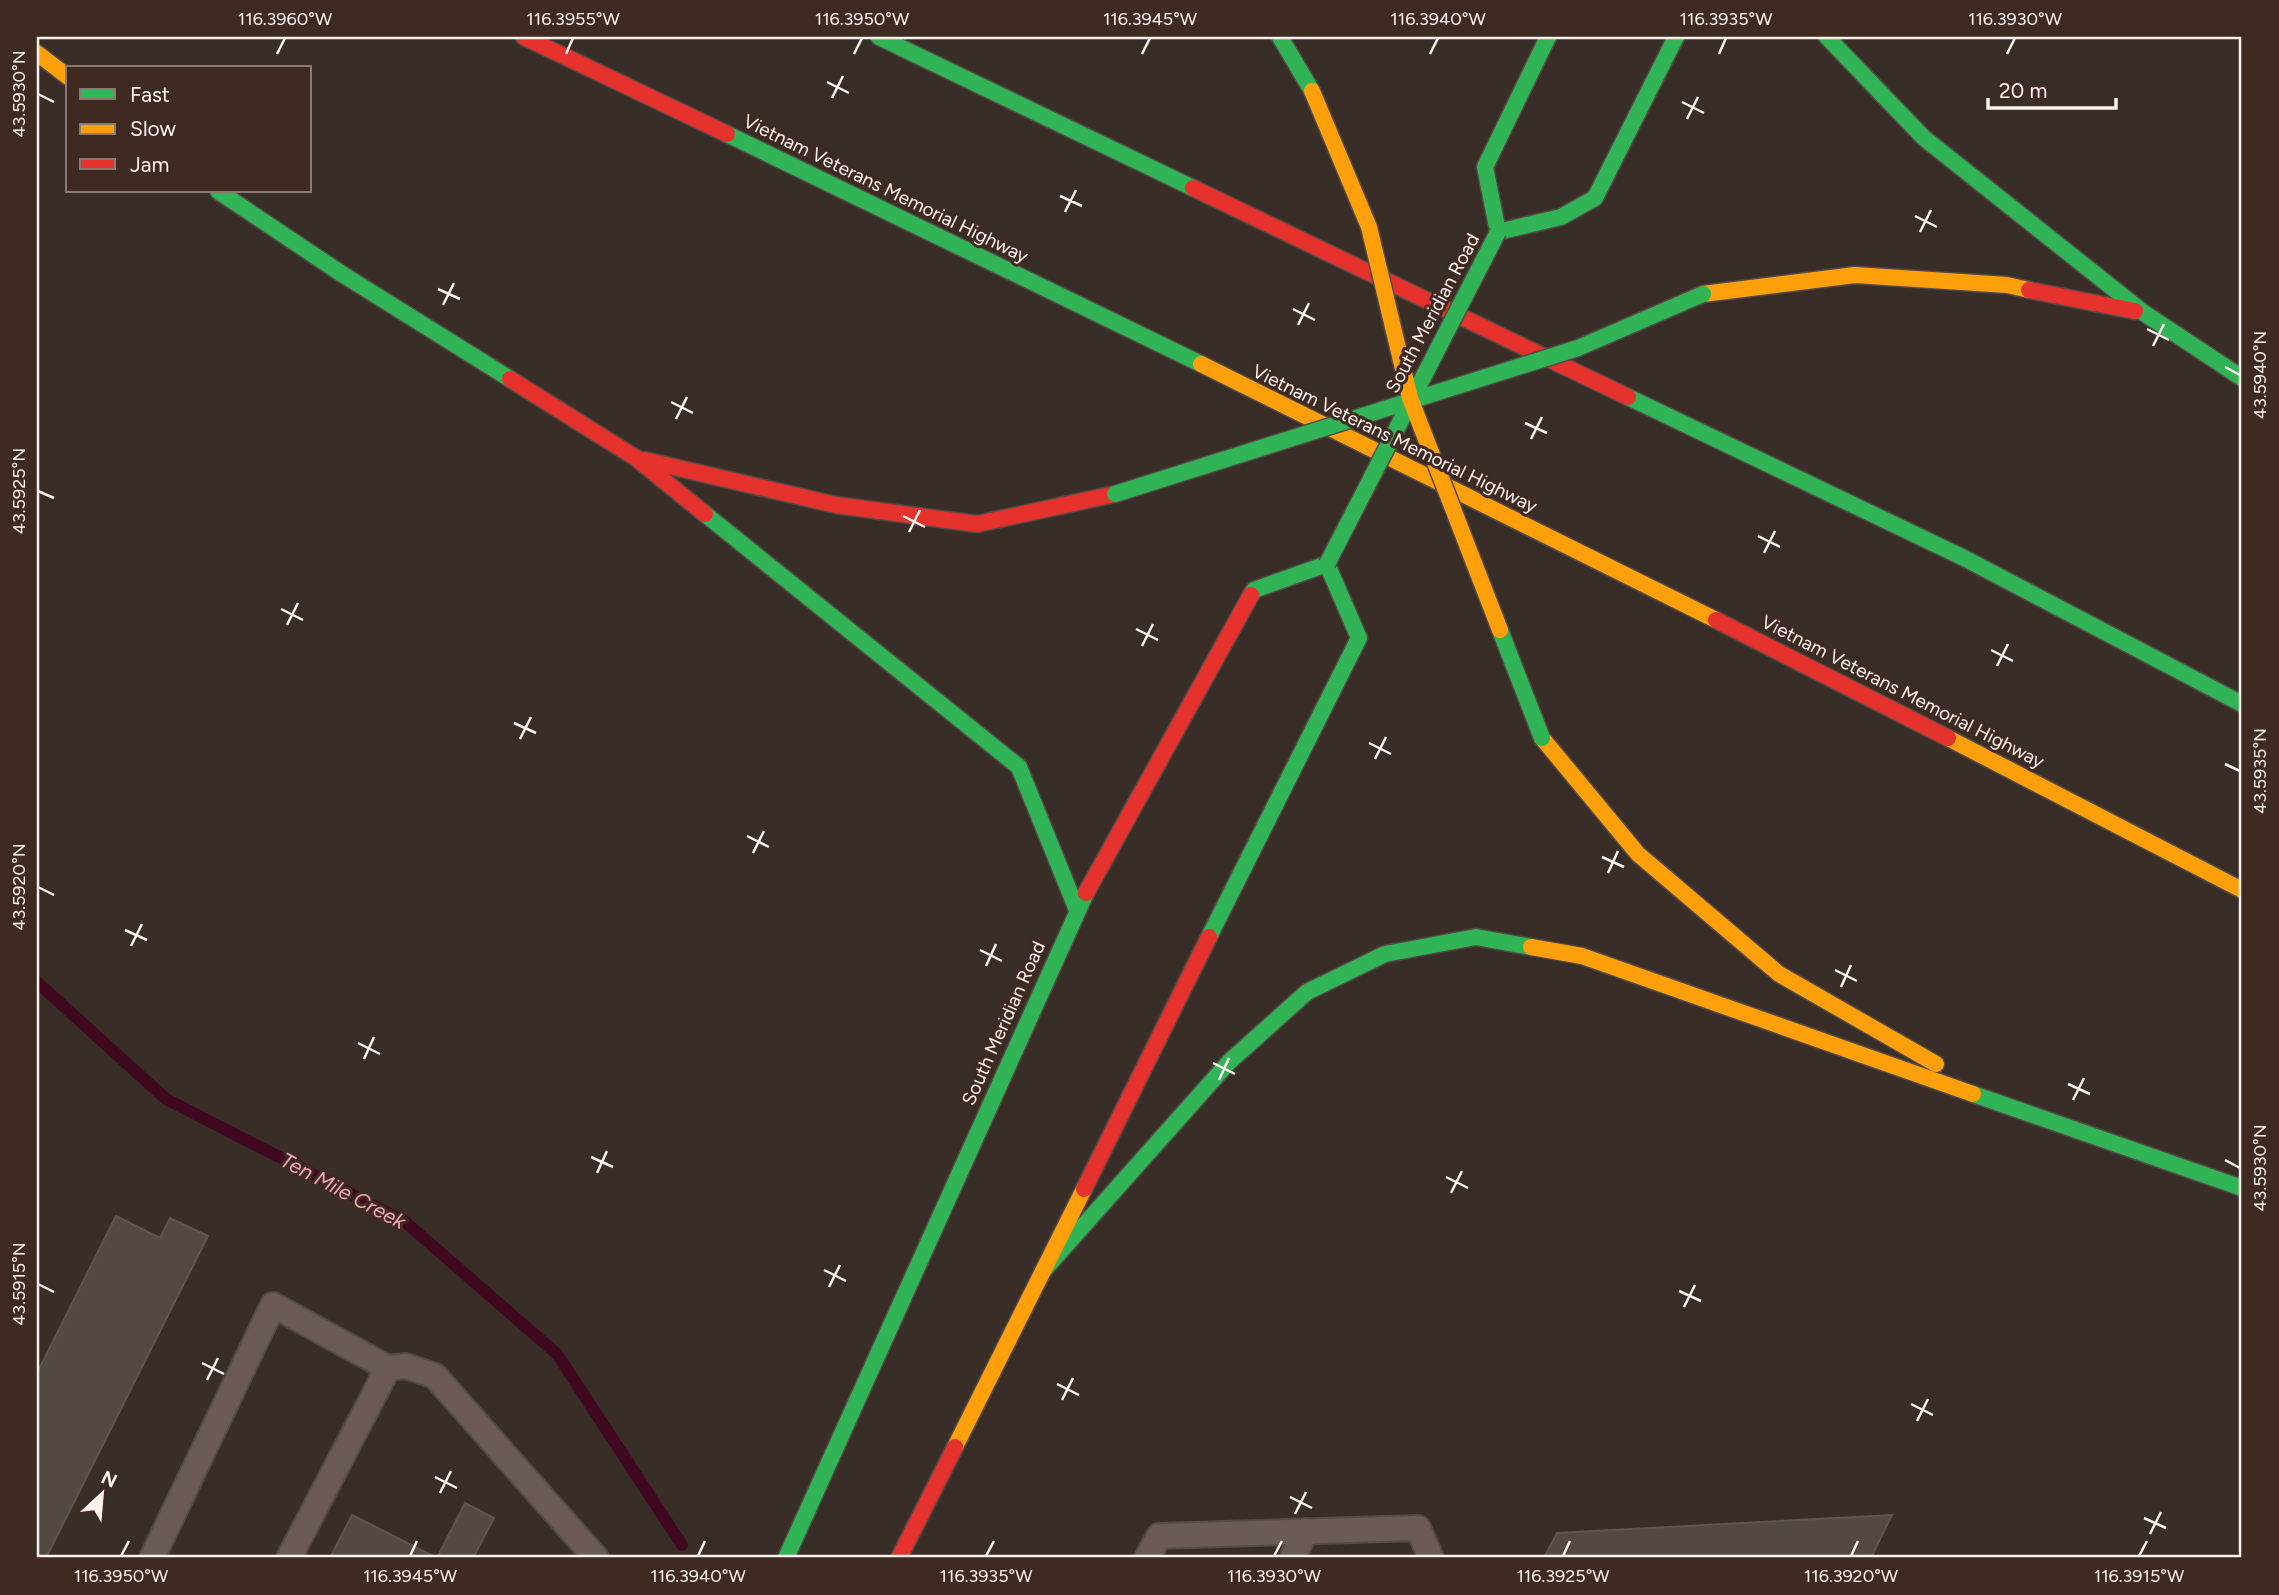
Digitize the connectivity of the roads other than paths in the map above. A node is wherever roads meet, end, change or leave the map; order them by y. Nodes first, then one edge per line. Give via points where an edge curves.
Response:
1 (524, 37) edge
2 (880, 37) edge
3 (1280, 37) edge
4 (1548, 37) edge
5 (1676, 37) edge
6 (1828, 37) edge
7 (37, 52) edge
8 (66, 75) edge
9 (219, 192) edge
10 (1498, 232) junction
11 (2144, 313) junction
12 (2242, 379) edge
13 (1410, 398) junction
14 (636, 458) junction
15 (1327, 564) junction
16 (2242, 704) edge
17 (2242, 890) edge
18 (1077, 910) junction
19 (2023, 1113) junction
20 (2242, 1188) edge
21 (1043, 1272) junction
22 (388, 1368) junction
23 (1306, 1531) junction
24 (152, 1558) edge
25 (289, 1558) edge
26 (596, 1558) edge
27 (786, 1558) edge
28 (900, 1558) edge
29 (1147, 1558) edge
30 (1292, 1558) edge
31 (1431, 1558) edge

1 - 17 main road, Vietnam Veterans Memorial Highway via 906,220 1911,716
2 - 16 main road via 1964,558
3 - 13 main road, bridge via 1312,91 1369,227
4 - 10 main road, South Meridian Road via 1485,167
5 - 10 main road, South Meridian Road via 1595,198 1565,217
6 - 11 main road via 1924,138
7 - 8 main road
9 - 14 main road via 342,275
10 - 13 main road, South Meridian Road, bridge
11 - 12 main road
11 - 13 main road, bridge via 2007,285 1854,275 1703,294 1578,348
13 - 14 main road, bridge via 1115,494 977,524 836,505
13 - 15 main road, South Meridian Road, bridge
13 - 19 main road, bridge via 1542,738 1638,854 1779,974
14 - 18 main road via 1019,767
15 - 18 main road, South Meridian Road via 1254,590
15 - 21 main road via 1359,638
18 - 27 main road, South Meridian Road
19 - 20 main road
19 - 21 main road via 1582,956 1476,937 1385,954 1307,992 1229,1062
21 - 28 main road
22 - 24 lane via 273,1306
22 - 25 lane
22 - 26 lane via 406,1366 435,1376
23 - 29 lane via 1159,1536
23 - 30 lane
23 - 31 lane via 1418,1528

